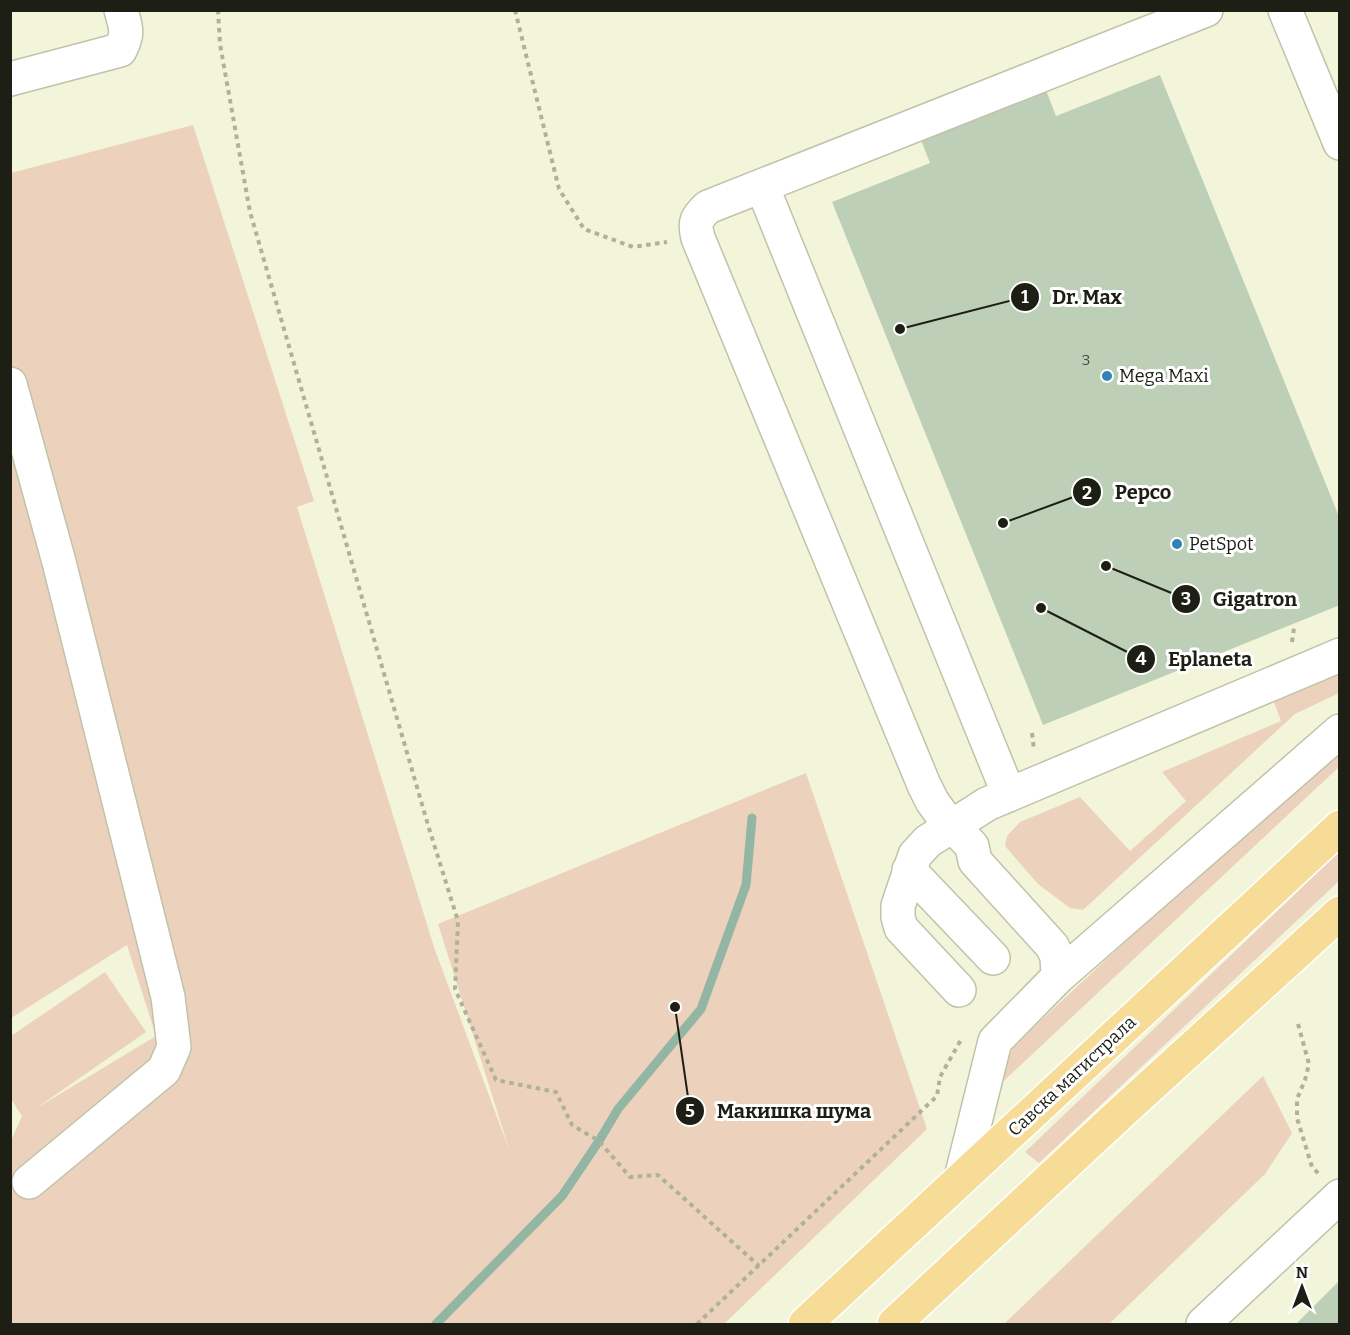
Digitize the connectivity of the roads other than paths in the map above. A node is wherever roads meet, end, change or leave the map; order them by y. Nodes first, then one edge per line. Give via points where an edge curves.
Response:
1 (121, 10) edge
2 (1206, 10) edge
3 (1285, 10) edge
4 (10, 79) edge
5 (1340, 143) edge
6 (762, 186) junction
7 (13, 405) edge
8 (1340, 655) edge
9 (1340, 731) edge
10 (1009, 795) junction
11 (1340, 827) edge
12 (963, 836) junction
13 (909, 870) junction
14 (1340, 913) edge
15 (1100, 941) junction
16 (993, 958) dead end
17 (1058, 977) junction
18 (959, 990) dead end
19 (961, 1178) junction
20 (29, 1182) dead end
21 (1333, 1189) edge
22 (805, 1324) edge
23 (894, 1324) edge
24 (1203, 1324) edge

1 - 4 lane via 127,32 120,50
2 - 6 lane
3 - 5 lane
6 - 10 lane
6 - 12 lane via 708,207 695,226 698,238 924,784 942,815
7 - 20 lane via 59,562 168,997 174,1047 164,1070
8 - 10 lane
9 - 15 lane
10 - 12 lane via 987,804
11 - 19 main road, Савска магистрала
12 - 13 lane via 928,841 915,855
12 - 15 lane via 987,850 1065,934 1076,940
12 - 17 lane via 975,861 1052,946 1057,956
13 - 16 lane
13 - 18 lane via 898,906 901,928
14 - 23 main road
15 - 17 lane
17 - 19 lane via 995,1041
19 - 22 main road, Савска магистрала
21 - 24 lane

